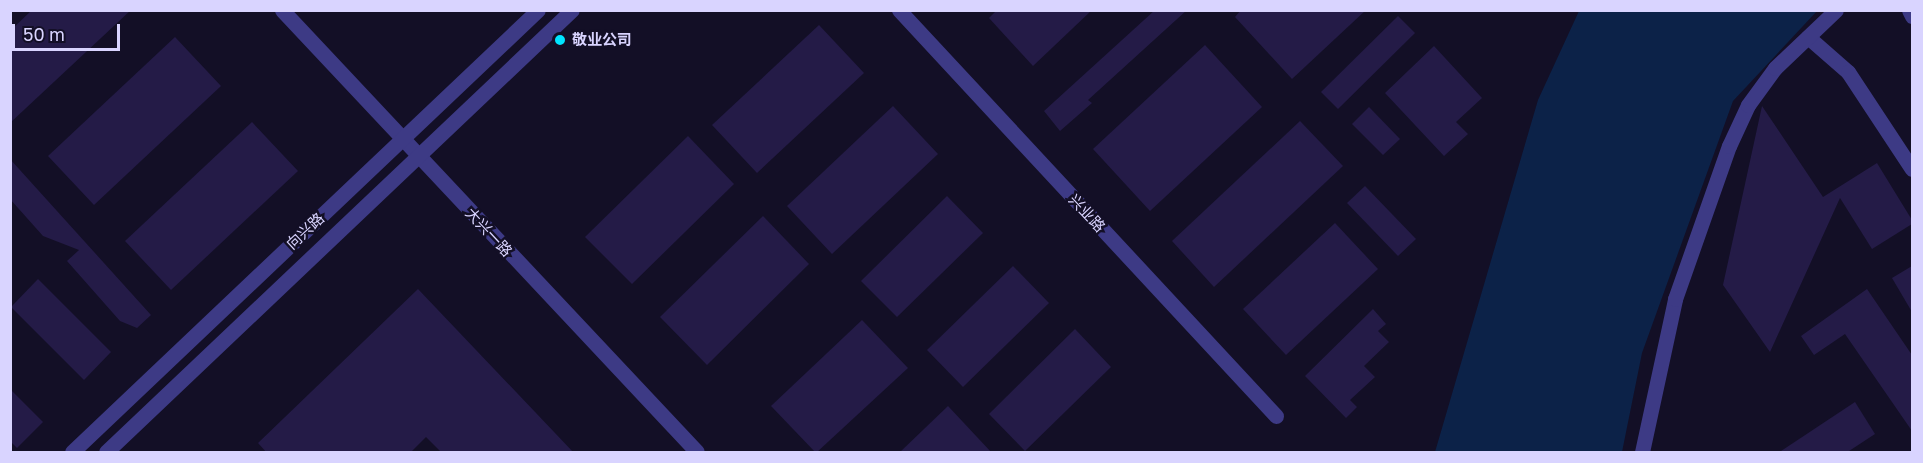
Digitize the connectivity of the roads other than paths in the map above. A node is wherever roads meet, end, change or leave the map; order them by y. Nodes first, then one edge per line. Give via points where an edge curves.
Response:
1 (282, 10) edge
2 (538, 10) edge
3 (572, 10) edge
4 (899, 10) edge
5 (1836, 10) edge
6 (1910, 10) edge
7 (1912, 16) edge
8 (1808, 37) junction
9 (403, 139) junction
10 (418, 156) junction
11 (1912, 169) edge
12 (1276, 416) dead end
13 (72, 453) edge
14 (106, 453) edge
15 (697, 453) edge
16 (1642, 453) edge

1 - 9 street, 大兴一路
2 - 9 street, 向兴路
3 - 10 street, 向兴路
4 - 12 street, 兴业路
5 - 8 street
6 - 7 street
8 - 11 street via 1848,72
8 - 16 street via 1768,77 1748,105 1729,146 1675,299
9 - 10 street, 大兴一路
9 - 13 street, 向兴路
10 - 14 street, 向兴路
10 - 15 street, 大兴一路

